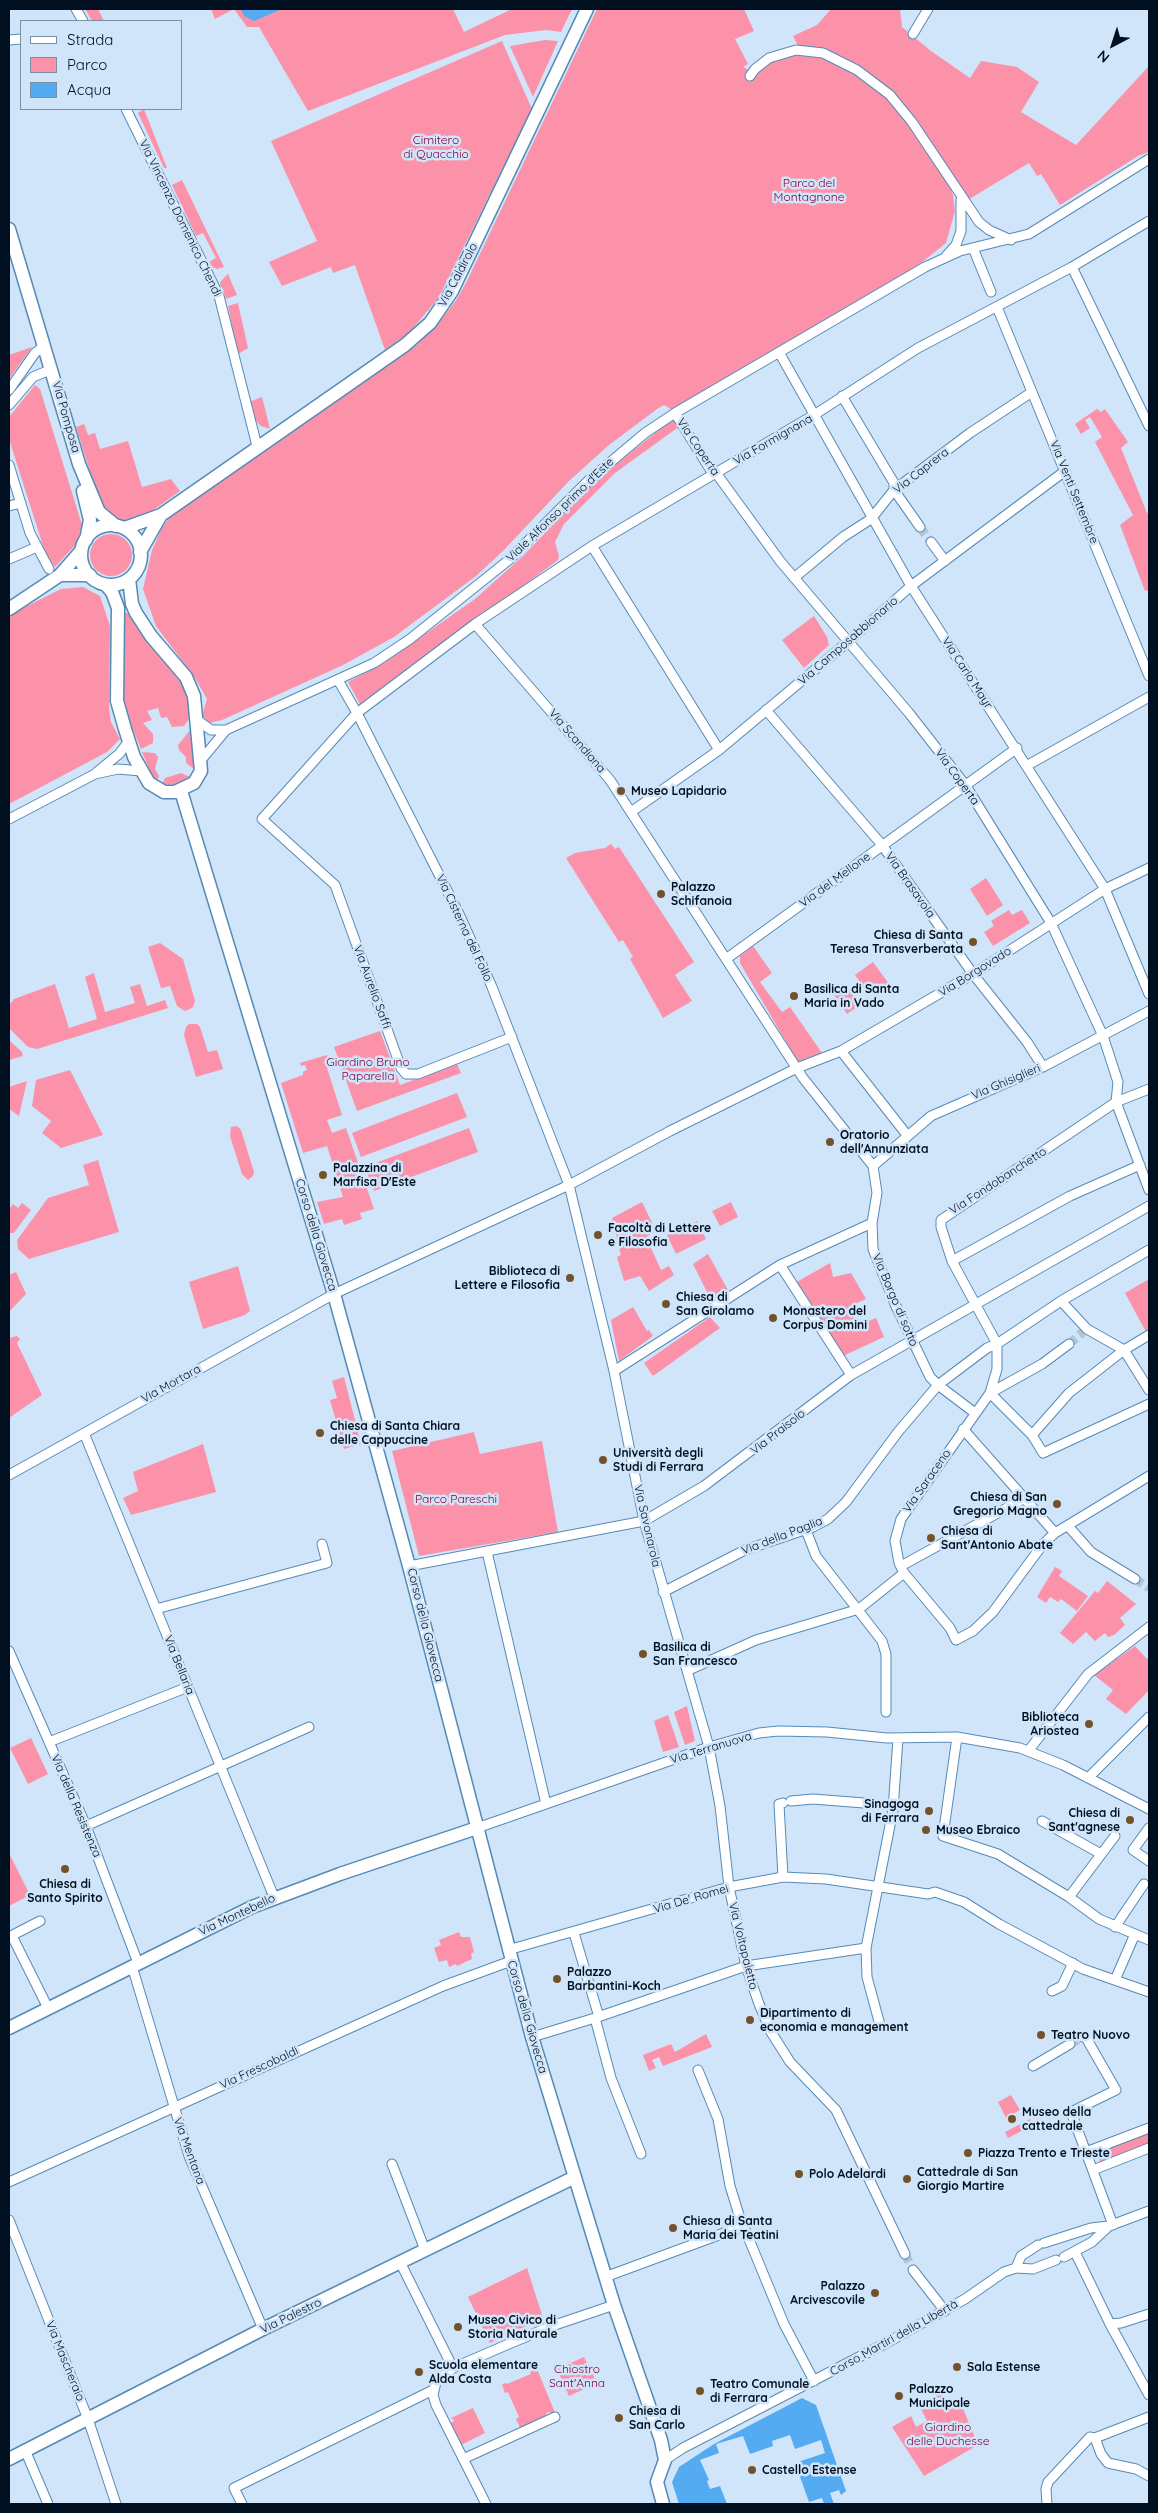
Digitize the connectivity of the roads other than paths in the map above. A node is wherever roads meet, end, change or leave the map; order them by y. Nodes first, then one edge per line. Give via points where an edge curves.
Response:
1 (76, 9) edge
2 (587, 9) edge
3 (928, 9) edge
4 (82, 20) edge
5 (913, 34) dead end
6 (750, 76) dead end
7 (126, 110) edge
8 (1149, 159) edge
9 (961, 197) junction
10 (1149, 221) edge
11 (9, 229) edge
12 (1011, 240) junction
13 (973, 248) junction
14 (946, 256) junction
15 (1072, 267) junction
16 (990, 292) dead end
17 (997, 308) junction
18 (44, 346) junction
19 (780, 354) junction
20 (52, 369) junction
21 (9, 390) edge
22 (1032, 392) junction
23 (842, 396) junction
24 (9, 405) edge
25 (675, 413) junction
26 (814, 415) junction
27 (1149, 426) edge
28 (257, 446) junction
29 (80, 464) junction
30 (9, 465) edge
31 (1065, 471) junction
32 (716, 473) junction
33 (12, 487) edge
34 (894, 490) junction
35 (20, 503) junction
36 (9, 506) edge
37 (161, 515) junction
38 (871, 519) junction
39 (120, 527) junction
40 (920, 527) tunnel mouth
41 (931, 542) tunnel mouth
42 (84, 546) junction
43 (592, 546) junction
44 (37, 547) junction
45 (140, 552) junction
46 (9, 559) edge
47 (946, 561) junction
48 (55, 572) junction
49 (90, 575) junction
50 (794, 578) junction
51 (129, 579) junction
52 (106, 585) junction
53 (911, 586) junction
54 (9, 609) edge
55 (475, 624) junction
56 (849, 642) junction
57 (1149, 676) edge
58 (338, 680) junction
59 (1149, 697) edge
60 (766, 710) junction
61 (357, 713) junction
62 (197, 720) junction
63 (226, 730) junction
64 (129, 741) junction
65 (1017, 748) junction
66 (719, 750) junction
67 (202, 759) junction
68 (1028, 765) junction
69 (141, 771) junction
70 (95, 774) junction
71 (966, 786) junction
72 (181, 791) junction
73 (631, 812) junction
74 (9, 819) edge
75 (262, 819) joint
76 (882, 846) junction
77 (1149, 868) edge
78 (1105, 889) junction
79 (1051, 923) junction
80 (726, 959) junction
81 (973, 974) junction
82 (1149, 994) edge
83 (1149, 1011) edge
84 (1103, 1036) junction
85 (512, 1037) junction
86 (841, 1051) junction
87 (1043, 1067) junction
88 (797, 1068) junction
89 (1149, 1089) edge
90 (1116, 1102) junction
91 (907, 1135) junction
92 (1140, 1165) junction
93 (873, 1166) junction
94 (569, 1185) junction
95 (1149, 1190) edge
96 (1149, 1206) edge
97 (872, 1223) junction
98 (1149, 1250) edge
99 (952, 1261) junction
100 (780, 1265) junction
101 (334, 1294) junction
102 (1061, 1302) junction
103 (975, 1307) junction
104 (1149, 1335) edge
105 (912, 1342) junction
106 (997, 1344) junction
107 (1069, 1344) tunnel mouth
108 (1124, 1350) junction
109 (614, 1371) junction
110 (851, 1375) junction
111 (938, 1385) junction
112 (1149, 1390) edge
113 (990, 1393) junction
114 (1149, 1404) edge
115 (975, 1413) junction
116 (963, 1429) junction
117 (84, 1432) junction
118 (1032, 1435) junction
119 (9, 1474) edge
120 (1149, 1476) edge
121 (1025, 1498) junction
122 (644, 1521) junction
123 (1068, 1526) junction
124 (806, 1530) junction
125 (1055, 1533) junction
126 (322, 1544) dead end
127 (487, 1552) junction
128 (410, 1566) junction
129 (902, 1570) junction
130 (1135, 1579) tunnel mouth
131 (663, 1592) junction
132 (156, 1608) junction
133 (859, 1609) junction
134 (1149, 1627) edge
135 (9, 1651) edge
136 (12, 1669) edge
137 (689, 1670) junction
138 (188, 1686) junction
139 (886, 1712) dead end
140 (1149, 1717) edge
141 (309, 1727) dead end
142 (898, 1738) junction
143 (957, 1738) junction
144 (49, 1742) junction
145 (709, 1747) junction
146 (1029, 1750) junction
147 (221, 1767) junction
148 (1088, 1778) junction
149 (864, 1803) dead end
150 (546, 1804) junction
151 (1149, 1809) edge
152 (1042, 1821) dead end
153 (86, 1826) junction
154 (477, 1828) junction
155 (1149, 1828) edge
156 (1115, 1836) dead end
157 (1101, 1854) junction
158 (1149, 1861) edge
159 (783, 1877) junction
160 (1144, 1884) dead end
161 (877, 1886) junction
162 (728, 1887) junction
163 (274, 1897) junction
164 (1069, 1897) junction
165 (40, 1921) dead end
166 (1114, 1927) junction
167 (574, 1933) junction
168 (1135, 1934) junction
169 (10, 1937) edge
170 (1149, 1940) edge
171 (866, 1948) junction
172 (510, 1955) junction
173 (1073, 1963) junction
174 (135, 1965) junction
175 (746, 1966) junction
176 (1116, 1980) junction
177 (1052, 1991) dead end
178 (1149, 1992) edge
179 (48, 2008) junction
180 (597, 2017) junction
181 (880, 2025) dead end
182 (9, 2028) edge
183 (532, 2037) junction
184 (1083, 2037) dead end
185 (1070, 2044) tunnel mouth
186 (1033, 2066) dead end
187 (698, 2070) dead end
188 (174, 2107) junction
189 (1149, 2128) edge
190 (1149, 2148) edge
191 (1086, 2152) junction
192 (640, 2154) dead end
193 (392, 2164) dead end
194 (1093, 2170) junction
195 (575, 2177) junction
196 (9, 2182) edge
197 (1149, 2211) edge
198 (9, 2220) edge
199 (743, 2226) junction
200 (1111, 2226) junction
201 (11, 2231) edge
202 (426, 2250) junction
203 (1075, 2252) junction
204 (905, 2254) tunnel mouth
205 (400, 2262) junction
206 (1016, 2268) junction
207 (912, 2270) tunnel mouth
208 (605, 2276) junction
209 (614, 2305) junction
210 (945, 2311) junction
211 (1149, 2314) edge
212 (1110, 2324) junction
213 (263, 2329) junction
214 (454, 2368) junction
215 (814, 2381) junction
216 (433, 2390) junction
217 (1149, 2395) edge
218 (1149, 2417) edge
219 (555, 2418) dead end
220 (88, 2419) junction
221 (1094, 2438) junction
222 (25, 2450) junction
223 (9, 2459) edge
224 (463, 2459) junction
225 (665, 2460) junction
226 (1149, 2476) edge
227 (48, 2504) edge
228 (116, 2504) edge
229 (242, 2504) edge
230 (486, 2504) edge
231 (663, 2504) edge
232 (1047, 2504) edge

1 - 4 street
2 - 28 street, Via Caldirolo via 456,282 430,322 405,345
3 - 5 street
6 - 9 street via 761,64 785,51 823,53 845,63 872,80 900,106 933,150
7 - 28 street, Via Vincenzo Domenico Chendi via 219,296
8 - 12 street, Viale Alfonso primo d'Este via 1053,220
9 - 12 street via 979,222
9 - 14 street, Viale Alfonso primo d'Este via 961,231 956,245
10 - 15 street, Via Formignana
11 - 18 street, Via Pomposa
12 - 13 street, Viale Alfonso primo d'Este
13 - 14 street, Viale Alfonso primo d'Este
13 - 16 street
14 - 19 street, Viale Alfonso primo d'Este
15 - 17 street, Via Formignana
15 - 27 street
17 - 22 street, Via Venti Settembre
17 - 23 street, Via Formignana via 918,348
18 - 20 street, Via Pomposa
18 - 21 street via 35,353
19 - 25 street, Viale Alfonso primo d'Este
19 - 26 street, Via Carlo Mayr
20 - 24 street, Via Pomposa via 34,377
20 - 29 street, Via Pomposa
22 - 31 street, Via Venti Settembre
22 - 34 street, Via Caprera
23 - 26 street, Via Formignana
23 - 34 street via 894,483
25 - 32 street, Via Coperta via 710,469
25 - 58 street, Viale Alfonso primo d'Este via 593,476 499,568 410,640 374,663
26 - 32 street, Via Formignana
26 - 38 street, Via Carlo Mayr
28 - 37 street, Via Caldirolo
29 - 39 street, Via Pomposa via 99,512
29 - 42 street, Via Pomposa via 80,479 90,520
30 - 33 street
31 - 47 street, Via Camposabbionario
31 - 57 street, Via Venti Settembre
32 - 43 street, Via Formignana
32 - 50 street, Via Coperta
33 - 35 street
34 - 38 street, Via Caprera
34 - 40 street
35 - 36 street
35 - 44 street
37 - 39 street, Via Caldirolo
37 - 45 street, Via Caldirolo
38 - 50 street, Via Caprera
38 - 53 street, Via Carlo Mayr
39 - 42 street, Via Caldirolo via 99,528
39 - 45 street via 134,537
41 - 47 street
42 - 48 street, Via Caldirolo
42 - 49 street via 82,564
43 - 55 street, Via Formignana
43 - 66 street
44 - 46 street
44 - 48 street
45 - 51 street, Via Caldirolo via 139,566
47 - 53 street, Via Camposabbionario
48 - 49 street
48 - 54 street, Via Caldirolo
49 - 52 street
50 - 56 street, Via Coperta
51 - 52 street via 118,585
51 - 62 street via 136,613 190,685
52 - 64 street via 118,608 117,701
53 - 56 street, Via Camposabbionario
53 - 65 street, Via Carlo Mayr
55 - 61 street, Via Formignana
55 - 73 street, Via Scandiana via 593,759
56 - 60 street, Via Camposabbionario
56 - 71 street, Via Coperta
58 - 61 street, Via Cisterna del Follo
58 - 63 street, Viale Alfonso primo d'Este
59 - 68 street
60 - 66 street, Via Camposabbionario
60 - 76 street, Via Brasavola
61 - 75 street, Via Formignana
61 - 85 street, Via Cisterna del Follo via 460,916
62 - 63 street via 211,730
62 - 67 street
63 - 67 street
64 - 69 street
64 - 70 street
65 - 68 street, Via Carlo Mayr
65 - 71 street, Via del Mellone
66 - 73 street, Via Camposabbionario
67 - 72 street via 200,776
68 - 78 street, Via Carlo Mayr
69 - 70 street via 118,769
69 - 72 street via 159,790
70 - 74 street
71 - 76 street, Via del Mellone
71 - 79 street, Via Coperta
72 - 101 street, Corso della Giovecca
73 - 80 street, Via Scandiana
75 - 85 street, Via Aurelio Saffi via 334,885 406,1074 418,1074
76 - 80 street, Via del Mellone
76 - 81 street, Via Brasavola
77 - 78 street, Via Borgovado
78 - 79 street, Via Borgovado
78 - 82 street, Via Carlo Mayr
79 - 81 street, Via Borgovado
79 - 84 street, Via Coperta
80 - 88 street, Via Scandiana
81 - 86 street, Via Borgovado
81 - 87 street, Via Brasavola
83 - 84 street, Via Ghisiglieri
84 - 87 street, Via Ghisiglieri
84 - 90 street, Via Coperta via 1118,1082
85 - 94 street, Via Cisterna del Follo
86 - 88 street, Via Borgovado
86 - 91 street
87 - 91 street, Via Ghisiglieri via 946,1108 930,1116
88 - 93 street
88 - 94 street, Via Borgovado
89 - 90 street, Via Fondobanchetto
90 - 92 street, Via Coperta
90 - 99 street, Via Fondobanchetto via 943,1217 941,1227
91 - 93 street, Via Ghisiglieri
92 - 95 street, Via Coperta
92 - 99 street via 1070,1196
93 - 97 street, Via Borgo di sotto via 876,1192
94 - 101 street, Via Mortara
94 - 109 street, Via Savonarola
96 - 103 street, Via Praisolo via 1064,1252
97 - 100 street
97 - 105 street, Via Borgo di sotto via 873,1250
98 - 102 street, Via della Paglia
99 - 103 street, Via Fondobanchetto
100 - 109 street
100 - 110 street
101 - 117 street, Via Mortara
101 - 128 street, Corso della Giovecca
102 - 106 street, Via della Paglia
102 - 108 street via 1085,1331
103 - 105 street, Via Praisolo
103 - 106 street, Via Fondobanchetto
104 - 108 street
105 - 110 street, Via Praisolo
105 - 111 street, Via Borgo di sotto via 927,1372
106 - 111 street, Via della Paglia
106 - 113 street, Via Saraceno via 997,1368
107 - 113 street via 1042,1364
108 - 112 street
108 - 118 street via 1068,1393
109 - 122 street, Via Savonarola
110 - 122 street, Via Praisolo via 704,1486
111 - 115 street, Via Borgo di sotto
111 - 124 street, Via della Paglia via 839,1509
113 - 115 street, Via Saraceno
113 - 118 street
114 - 118 street via 1044,1453
115 - 116 street, Via Saraceno
116 - 121 street
116 - 129 street, Via Saraceno via 901,1519 895,1541
117 - 119 street, Via Mortara
117 - 132 street, Via Bellaria
120 - 123 street
121 - 125 street
121 - 129 street
122 - 127 street, Via Praisolo
122 - 131 street, Via Savonarola
123 - 125 street
123 - 130 street via 1092,1552
124 - 131 street, Via della Paglia via 745,1550
124 - 133 street via 816,1556
125 - 129 street, Via Saraceno via 1043,1544 993,1612 973,1631 956,1640 950,1628
126 - 132 street via 327,1563
127 - 128 street, Via Praisolo
127 - 150 street
128 - 154 street, Corso della Giovecca
129 - 133 street
131 - 137 street, Via Savonarola
132 - 138 street, Via Bellaria
133 - 137 street via 756,1640
133 - 139 street via 884,1647
134 - 146 street via 1088,1674
135 - 136 street, Via della Resistenza
136 - 144 street, Via della Resistenza
137 - 145 street, Via Savonarola
138 - 144 street
138 - 147 street, Via Bellaria
140 - 148 street
141 - 147 street
142 - 143 street, Via Terranuova
142 - 145 street, Via Terranuova via 778,1731
142 - 161 street via 893,1810
143 - 146 street, Via Terranuova
143 - 164 street via 943,1836 998,1854
144 - 153 street, Via della Resistenza
145 - 150 street, Via Terranuova
145 - 162 street, Via Voltapaletto via 720,1806
146 - 148 street, Via Terranuova
147 - 153 street
147 - 163 street, Via Bellaria
148 - 151 street, Via Terranuova
149 - 159 street via 813,1799 779,1804
150 - 154 street, Via Terranuova
152 - 157 street
153 - 174 street, Via della Resistenza
154 - 163 street, Via Montebello
154 - 172 street, Corso della Giovecca
155 - 158 street via 1133,1850
156 - 157 street
157 - 164 street
159 - 161 street, Via De' Romei
159 - 162 street, Via De' Romei
160 - 166 street
161 - 171 street
161 - 173 street, Via De' Romei via 928,1894 936,1892 964,1902
162 - 167 street, Via De' Romei
162 - 175 street, Via Voltapaletto
163 - 174 street, Via Montebello
164 - 166 street
165 - 169 street
166 - 168 street
167 - 172 street, Via De' Romei
167 - 180 street
168 - 170 street
168 - 176 street
169 - 179 street
171 - 175 street
171 - 181 street via 867,1977
172 - 183 street, Corso della Giovecca
172 - 188 street, Via Frescobaldi
173 - 176 street, Via De' Romei
173 - 177 street via 1062,1986
174 - 179 street, Via Montebello
174 - 188 street, Via Mentana
175 - 180 street
175 - 204 street, Via Voltapaletto via 771,2032 790,2062 836,2110
176 - 178 street, Via De' Romei
179 - 182 street, Via Montebello
180 - 183 street
180 - 192 street via 611,2078
183 - 195 street, Corso della Giovecca
184 - 191 street via 1116,2090 1071,2112
185 - 186 street
187 - 199 street via 718,2119 730,2186
188 - 196 street, Via Frescobaldi
188 - 213 street, Via Mentana via 192,2164
189 - 191 street
190 - 194 street
191 - 194 street
193 - 202 street
194 - 200 street
195 - 202 street, Via Palestro
195 - 208 street, Corso della Giovecca
197 - 200 street
198 - 201 street, Via Mascheraio
199 - 208 street
199 - 215 street via 784,2324
200 - 203 street
200 - 206 street via 1091,2228 1041,2244 1022,2256
201 - 220 street, Via Mascheraio
202 - 205 street, Via Palestro
203 - 206 street via 1033,2269
203 - 212 street
205 - 213 street, Via Palestro
205 - 214 street
206 - 210 street, Corso Martiri della Libertà
207 - 210 street
208 - 209 street, Corso della Giovecca
209 - 214 street via 552,2326
209 - 225 street, Corso della Giovecca
210 - 215 street, Corso Martiri della Libertà
211 - 212 street
212 - 217 street
213 - 220 street, Via Palestro
214 - 216 street via 436,2382
215 - 225 street, Corso Martiri della Libertà
216 - 224 street via 434,2400
216 - 229 street via 234,2488
218 - 221 street
219 - 224 street
220 - 222 street, Via Palestro
220 - 228 street, Via Mascheraio
221 - 226 street via 1108,2463 1136,2469
221 - 232 street via 1090,2437 1050,2479 1046,2489
222 - 223 street, Via Palestro
222 - 227 street
224 - 230 street
225 - 231 street via 657,2482

